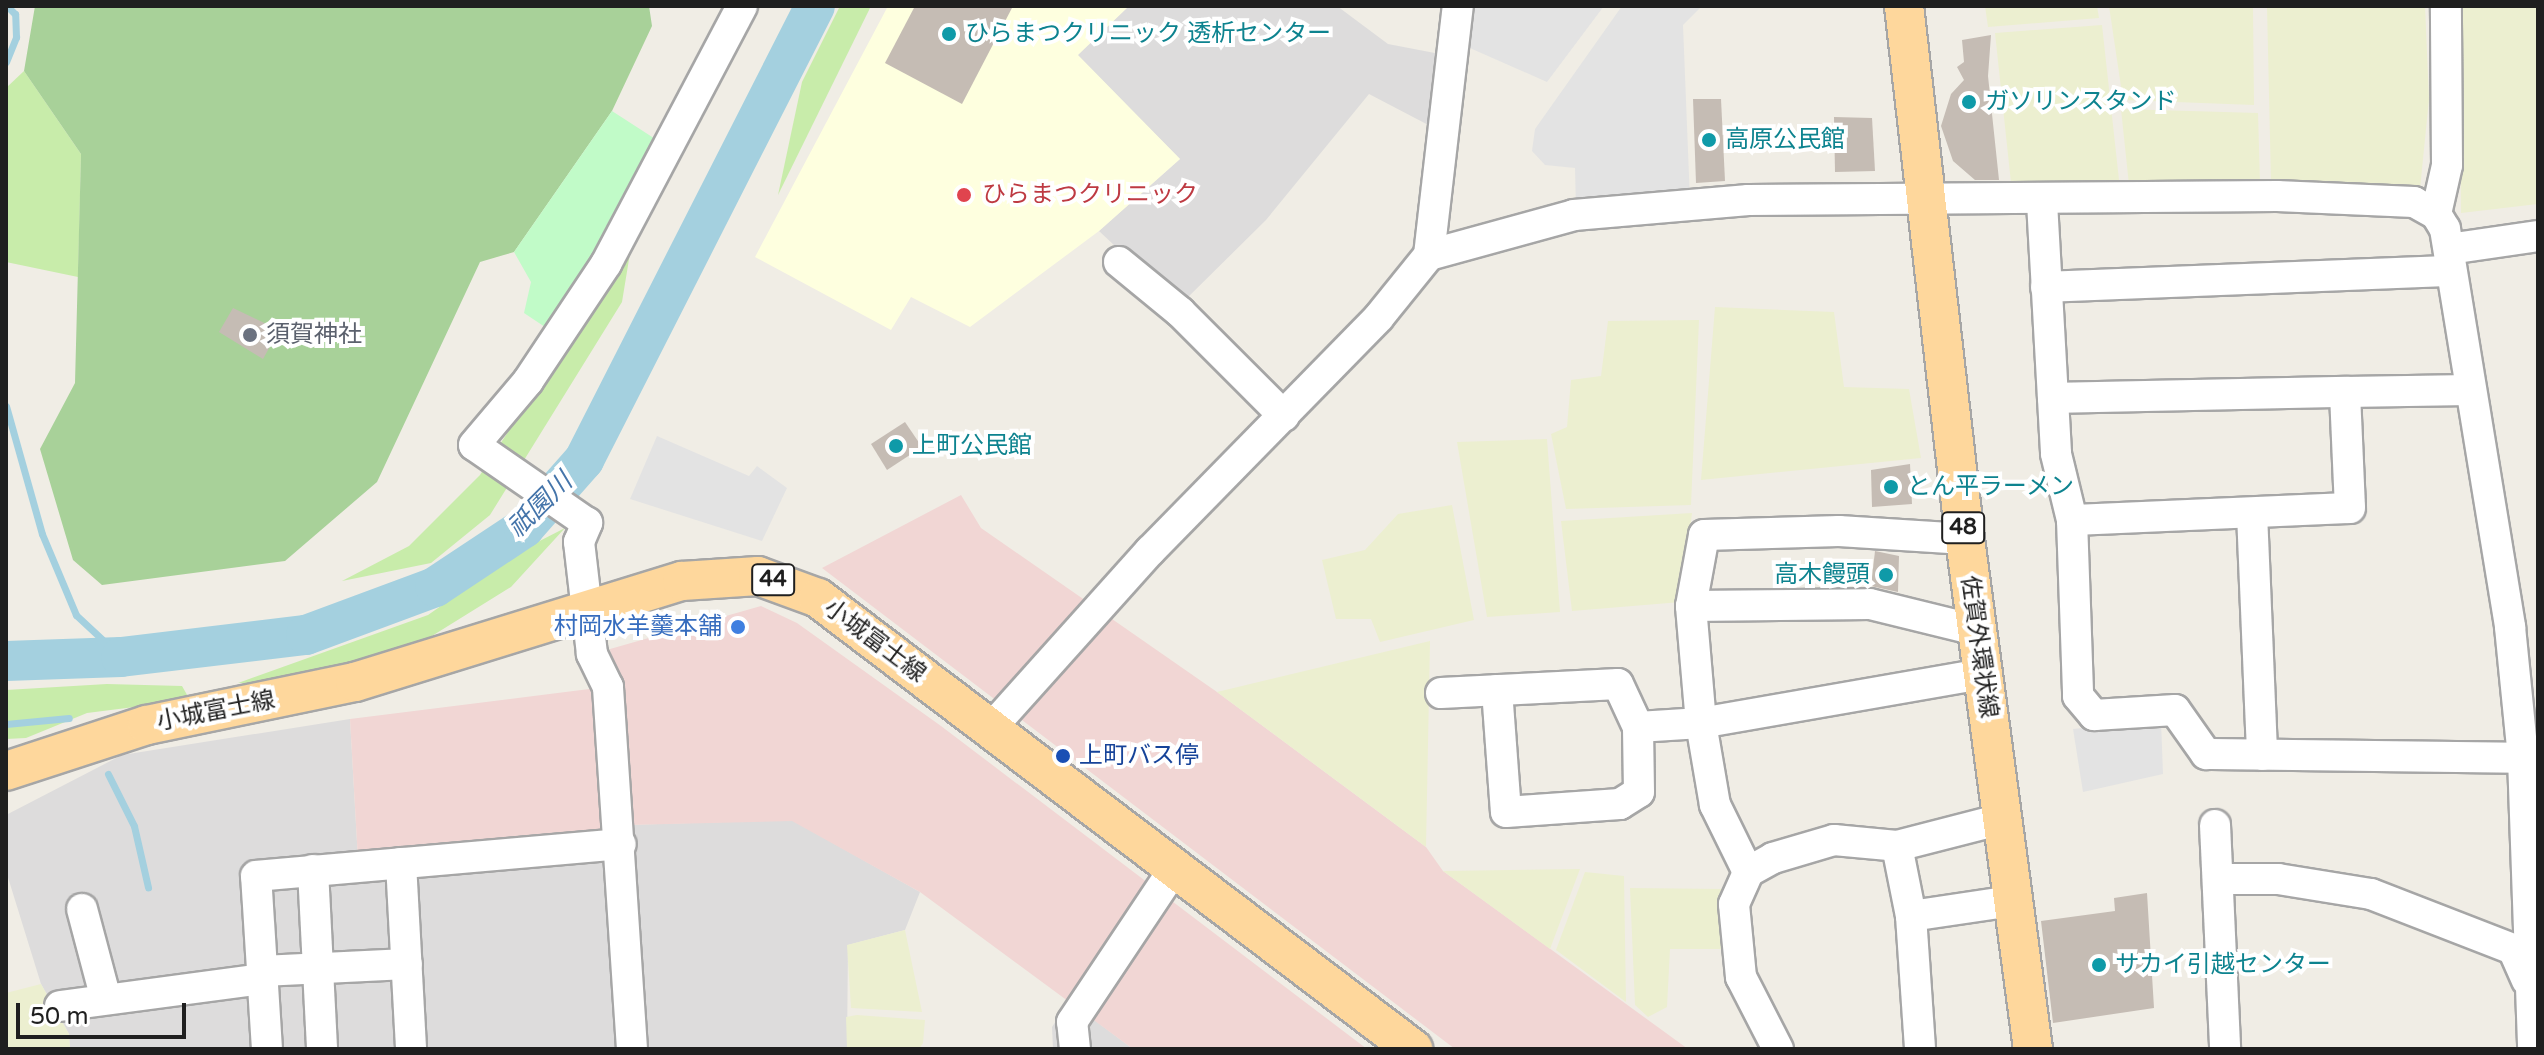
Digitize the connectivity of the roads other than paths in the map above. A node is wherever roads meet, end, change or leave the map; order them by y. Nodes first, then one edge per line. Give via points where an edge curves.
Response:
1 (742, 6) edge
2 (1458, 6) edge
3 (1904, 6) edge
4 (2446, 6) edge
5 (1925, 202) junction
6 (2042, 202) junction
7 (2436, 214) junction
8 (2538, 236) edge
9 (1429, 255) junction
10 (2450, 260) junction
11 (1119, 262) dead end
12 (2046, 287) junction
13 (2470, 390) junction
14 (2345, 392) junction
15 (2053, 398) junction
16 (1284, 416) junction
17 (2252, 513) junction
18 (2072, 520) junction
19 (1965, 539) junction
20 (1691, 606) junction
21 (586, 610) junction
22 (2524, 626) edge
23 (1976, 630) junction
24 (1983, 674) junction
25 (1497, 690) junction
26 (1441, 693) dead end
27 (1701, 723) junction
28 (1638, 727) junction
29 (991, 728) junction
30 (2527, 749) edge
31 (2262, 755) junction
32 (6, 771) edge
33 (2002, 819) junction
34 (2215, 825) dead end
35 (621, 844) junction
36 (1897, 846) junction
37 (401, 863) junction
38 (1174, 869) junction
39 (313, 870) junction
40 (1748, 872) junction
41 (2532, 873) edge
42 (2219, 879) junction
43 (2013, 901) junction
44 (82, 909) dead end
45 (1911, 916) junction
46 (407, 964) junction
47 (318, 969) junction
48 (262, 975) junction
49 (2534, 990) edge
50 (106, 999) junction
51 (60, 1006) dead end
52 (267, 1049) edge
53 (322, 1049) edge
54 (411, 1049) edge
55 (632, 1049) edge
56 (1075, 1049) edge
57 (1413, 1049) edge
58 (1778, 1049) edge
59 (1920, 1049) edge
60 (2033, 1049) edge
61 (2225, 1049) edge
62 (2533, 1049) edge

1 - 21 street via 606,264 528,381 474,445 587,523 579,542
2 - 9 street
3 - 5 main road, 佐賀外環状線 / 48
4 - 7 street via 2447,165
5 - 6 street
5 - 9 street via 1748,200 1574,215
5 - 19 main road, 佐賀外環状線 / 48
6 - 7 street via 2277,196 2414,202
6 - 12 street
7 - 10 street
8 - 10 street
9 - 16 street
10 - 12 street
10 - 13 street
11 - 16 street via 1180,312
12 - 15 street
13 - 14 street
13 - 22 street
14 - 15 street
14 - 17 street via 2350,508
15 - 18 street via 2056,454
16 - 29 street
17 - 18 street
17 - 31 street
18 - 31 street via 2078,696 2094,715 2175,710 2206,754
19 - 20 street via 1839,531 1704,535
19 - 23 main road, 佐賀外環状線 / 48
20 - 23 street via 1870,604
20 - 27 street
21 - 29 main road, 小城富士線 / 44 via 720,574 786,584 818,598
21 - 32 main road, 小城富士線 / 44 via 355,682 72,745
21 - 35 street via 592,654 608,687
22 - 30 street
23 - 24 main road, 佐賀外環状線 / 48
24 - 27 street
24 - 33 main road, 佐賀外環状線 / 48
25 - 26 street
25 - 28 street via 1618,684
25 - 28 street via 1506,812 1620,804 1639,792
27 - 28 street
27 - 40 street via 1715,805
29 - 38 main road, 小城富士線 / 44
30 - 31 street
30 - 41 street
33 - 36 street
33 - 43 main road, 佐賀外環状線 / 48
34 - 42 street
35 - 37 street
35 - 55 street
36 - 40 street via 1834,840
36 - 45 street
37 - 39 street
37 - 46 street
38 - 56 street via 1072,1022
38 - 57 main road, 小城富士線 / 44
39 - 47 street
39 - 48 street via 256,876
40 - 58 street via 1734,904 1741,977
41 - 49 street
42 - 49 street via 2278,879 2371,894 2513,949
42 - 61 street
43 - 45 street
43 - 60 main road, 佐賀外環状線 / 48
44 - 50 street
45 - 59 street
46 - 47 street
46 - 54 street
47 - 48 street
47 - 53 street
48 - 50 street
48 - 52 street
49 - 62 street
50 - 51 street

